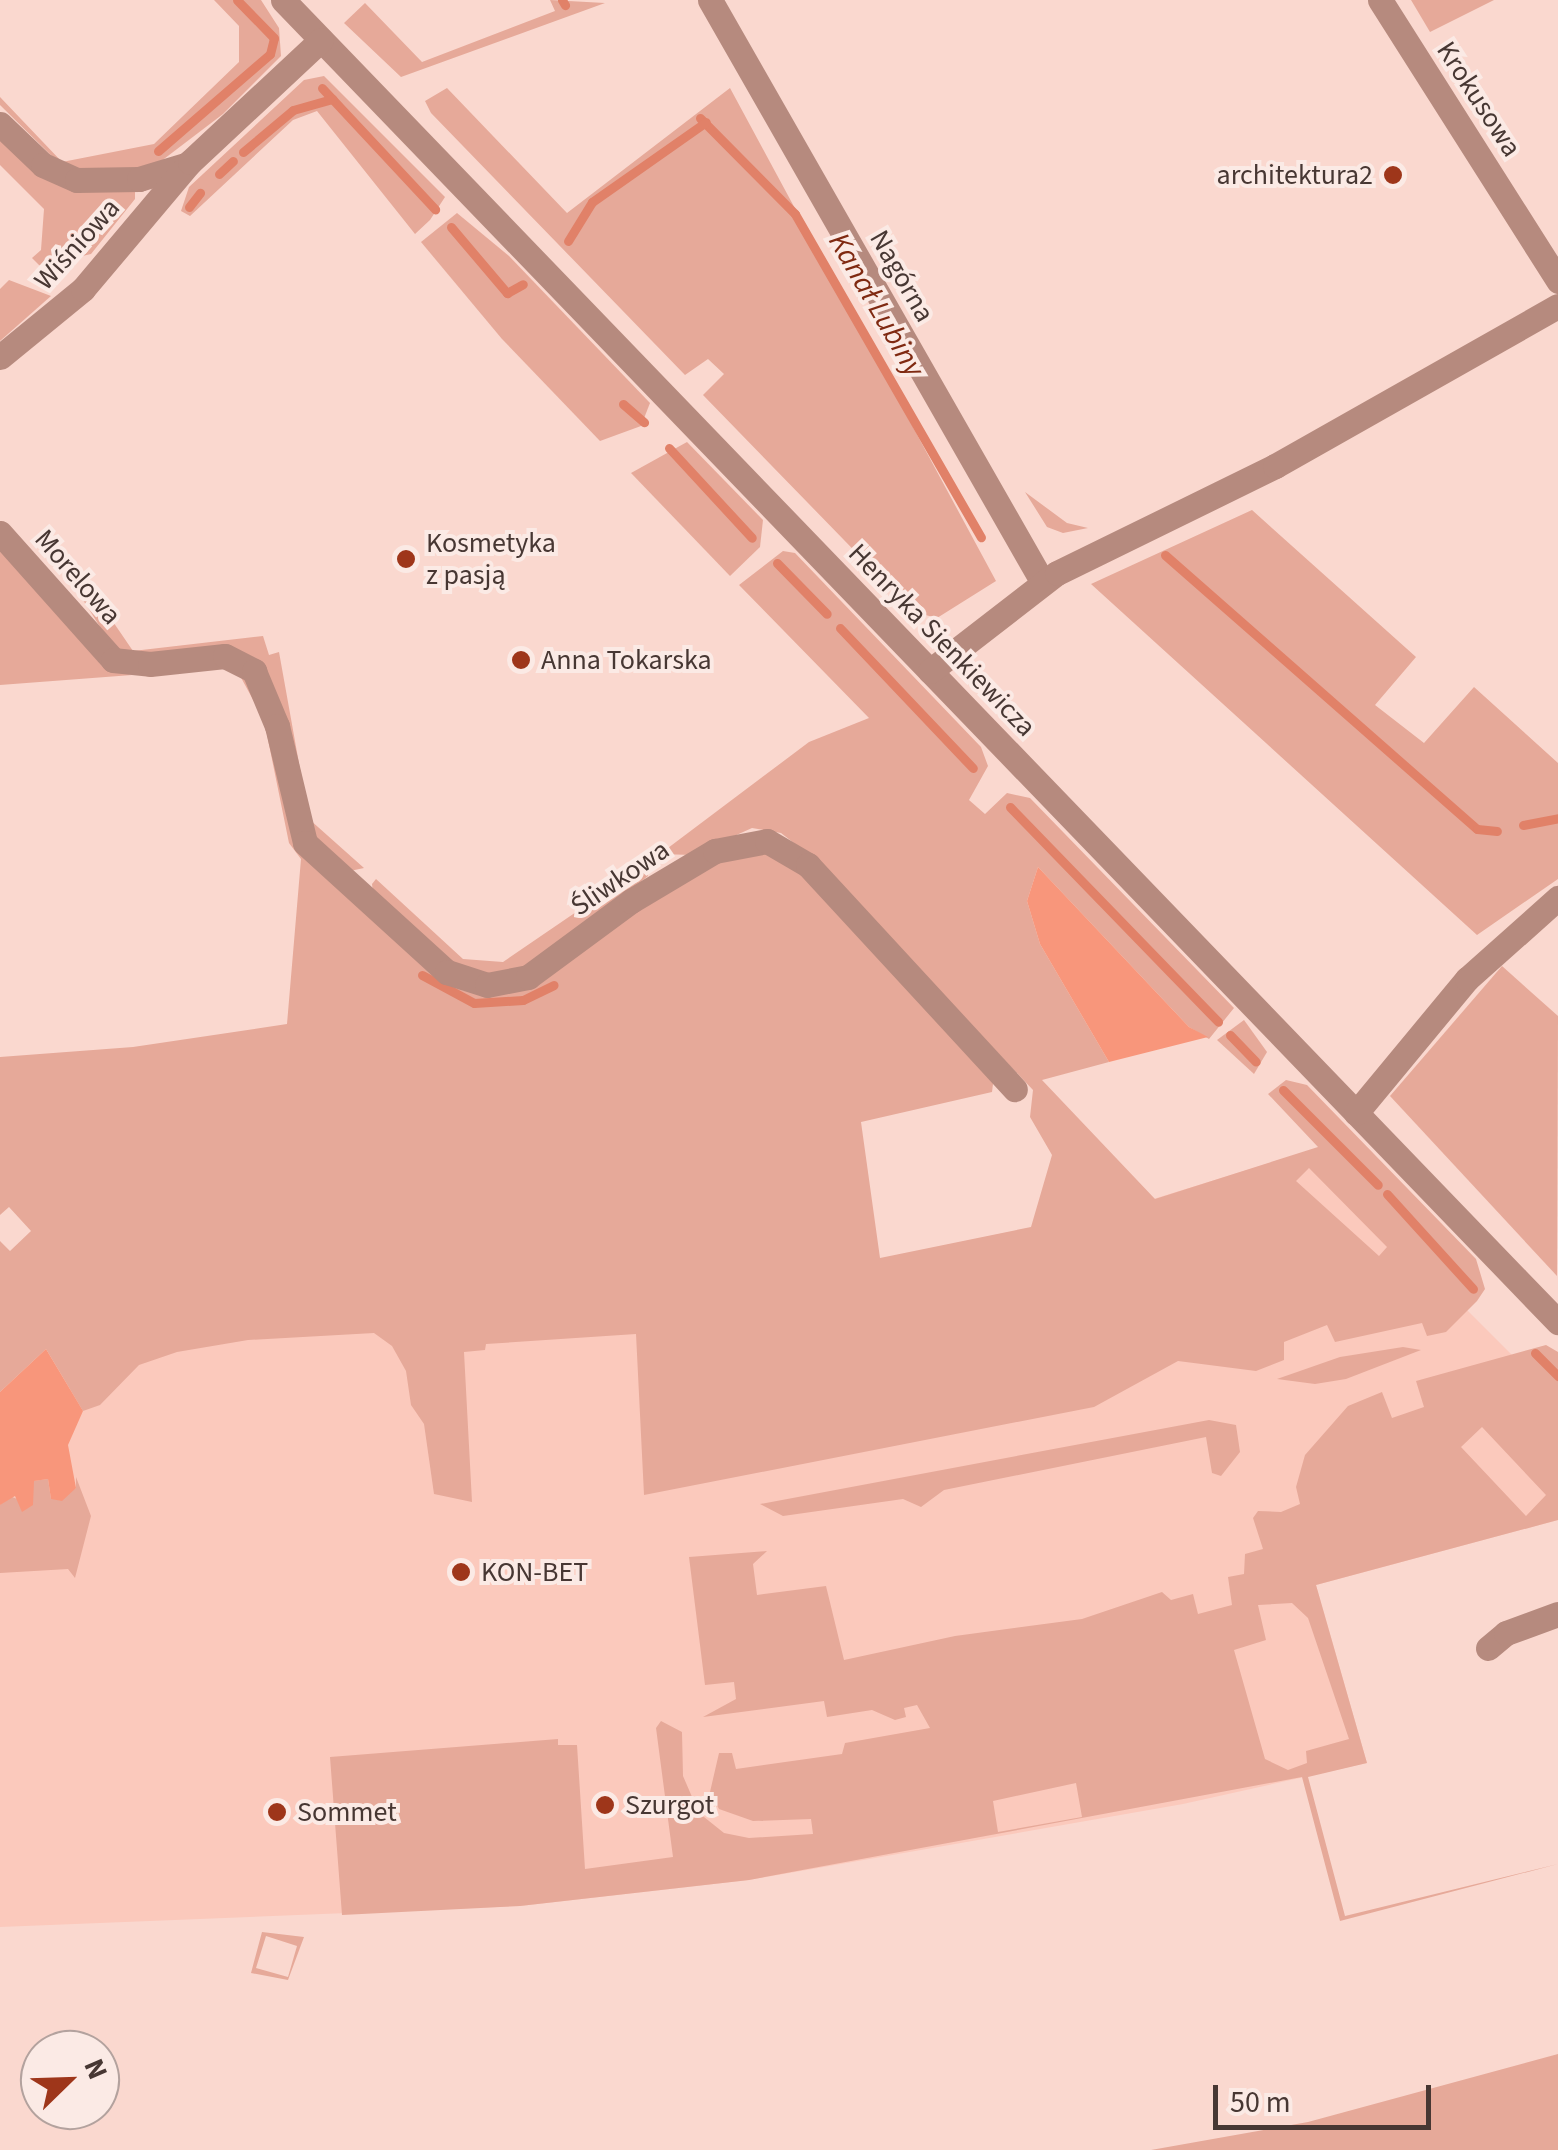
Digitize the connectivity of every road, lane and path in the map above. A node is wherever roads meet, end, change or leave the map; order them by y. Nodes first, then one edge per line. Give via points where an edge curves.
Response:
1 (283, 0) edge
2 (710, 0) edge
3 (1380, 0) edge
4 (322, 40) junction
5 (0, 124) edge
6 (190, 162) junction
7 (1558, 282) edge
8 (1558, 306) edge
9 (0, 357) edge
10 (0, 533) edge
11 (1042, 581) junction
12 (930, 671) junction
13 (1558, 898) edge
14 (539, 971) joint
15 (1015, 1089) dead end
16 (1356, 1112) junction
17 (1558, 1322) edge
18 (1558, 1614) edge
19 (1488, 1648) dead end

1 - 4 street, Henryka Sienkiewicza
2 - 11 street, Nagórna
3 - 7 street, Krokusowa
4 - 6 street, Wiśniowa
4 - 12 street, Henryka Sienkiewicza
5 - 6 street, Wiśniowa via 43,165 77,180 127,180
6 - 9 street, Wiśniowa via 83,289
8 - 11 street via 1275,466
10 - 14 street, Morelowa via 112,660 150,664 211,655 244,663 268,695 295,821 315,856 458,978 501,985
11 - 12 street
12 - 16 street, Henryka Sienkiewicza
13 - 16 street via 1467,979
14 - 15 street, Śliwkowa via 631,901 738,842 767,842 796,853
16 - 17 street, Henryka Sienkiewicza
18 - 19 street via 1506,1633

